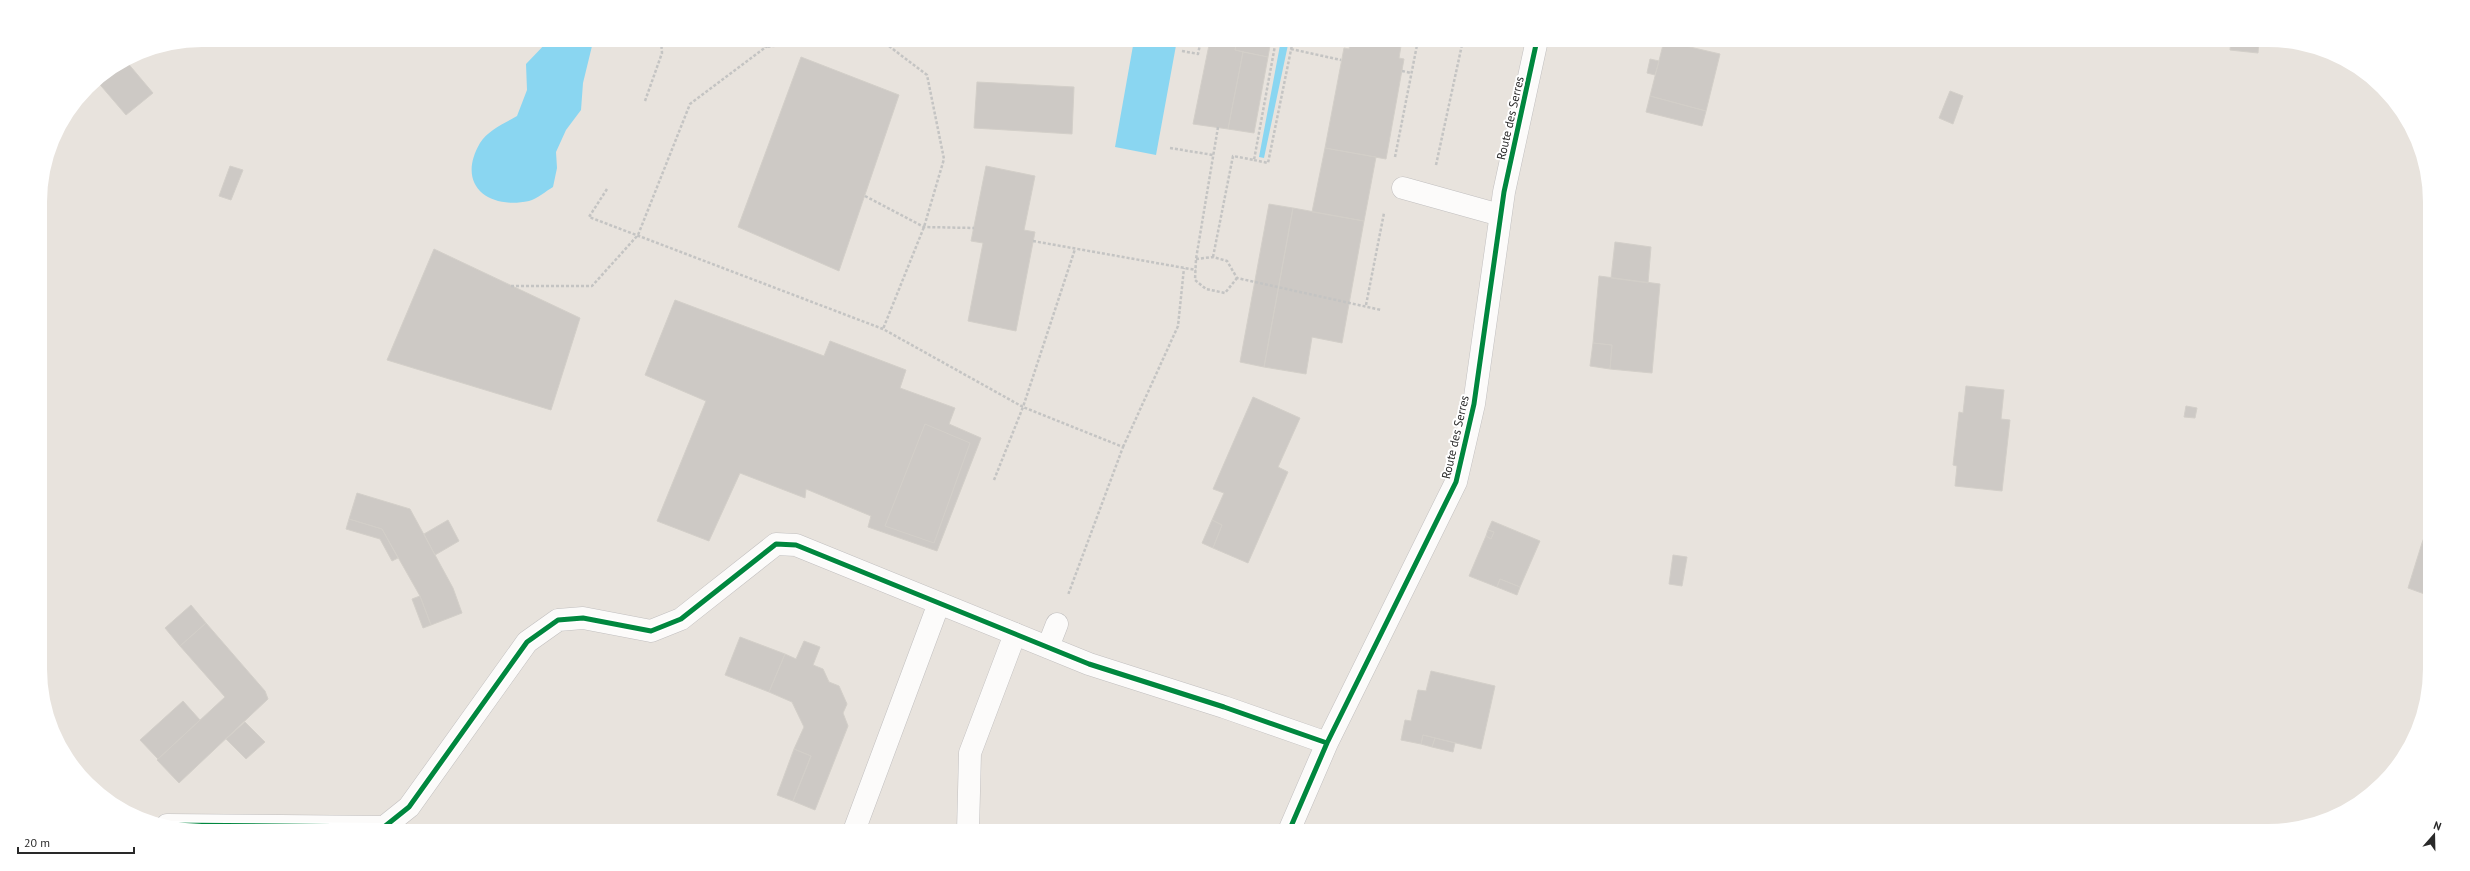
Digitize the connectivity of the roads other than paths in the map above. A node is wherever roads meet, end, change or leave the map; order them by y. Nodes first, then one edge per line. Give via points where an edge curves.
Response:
1 (1536, 47) edge
2 (1403, 188) dead end
3 (1500, 215) junction
4 (939, 603) junction
5 (1057, 624) road end
6 (1015, 634) junction
7 (1048, 647) junction
8 (1327, 744) junction
9 (388, 824) edge
10 (857, 824) edge
11 (968, 824) edge
12 (1292, 824) edge

1 - 3 street, Route des Serres
2 - 3 street
3 - 8 street, Route des Serres via 1474,404 1456,482
4 - 6 street
4 - 9 street via 796,545 776,544 681,619 651,631 583,618 558,620 527,642 409,807
4 - 10 street
5 - 7 street
6 - 7 street
6 - 11 street via 970,753
7 - 8 street via 1089,664 1224,707
8 - 12 street, Route des Serres

